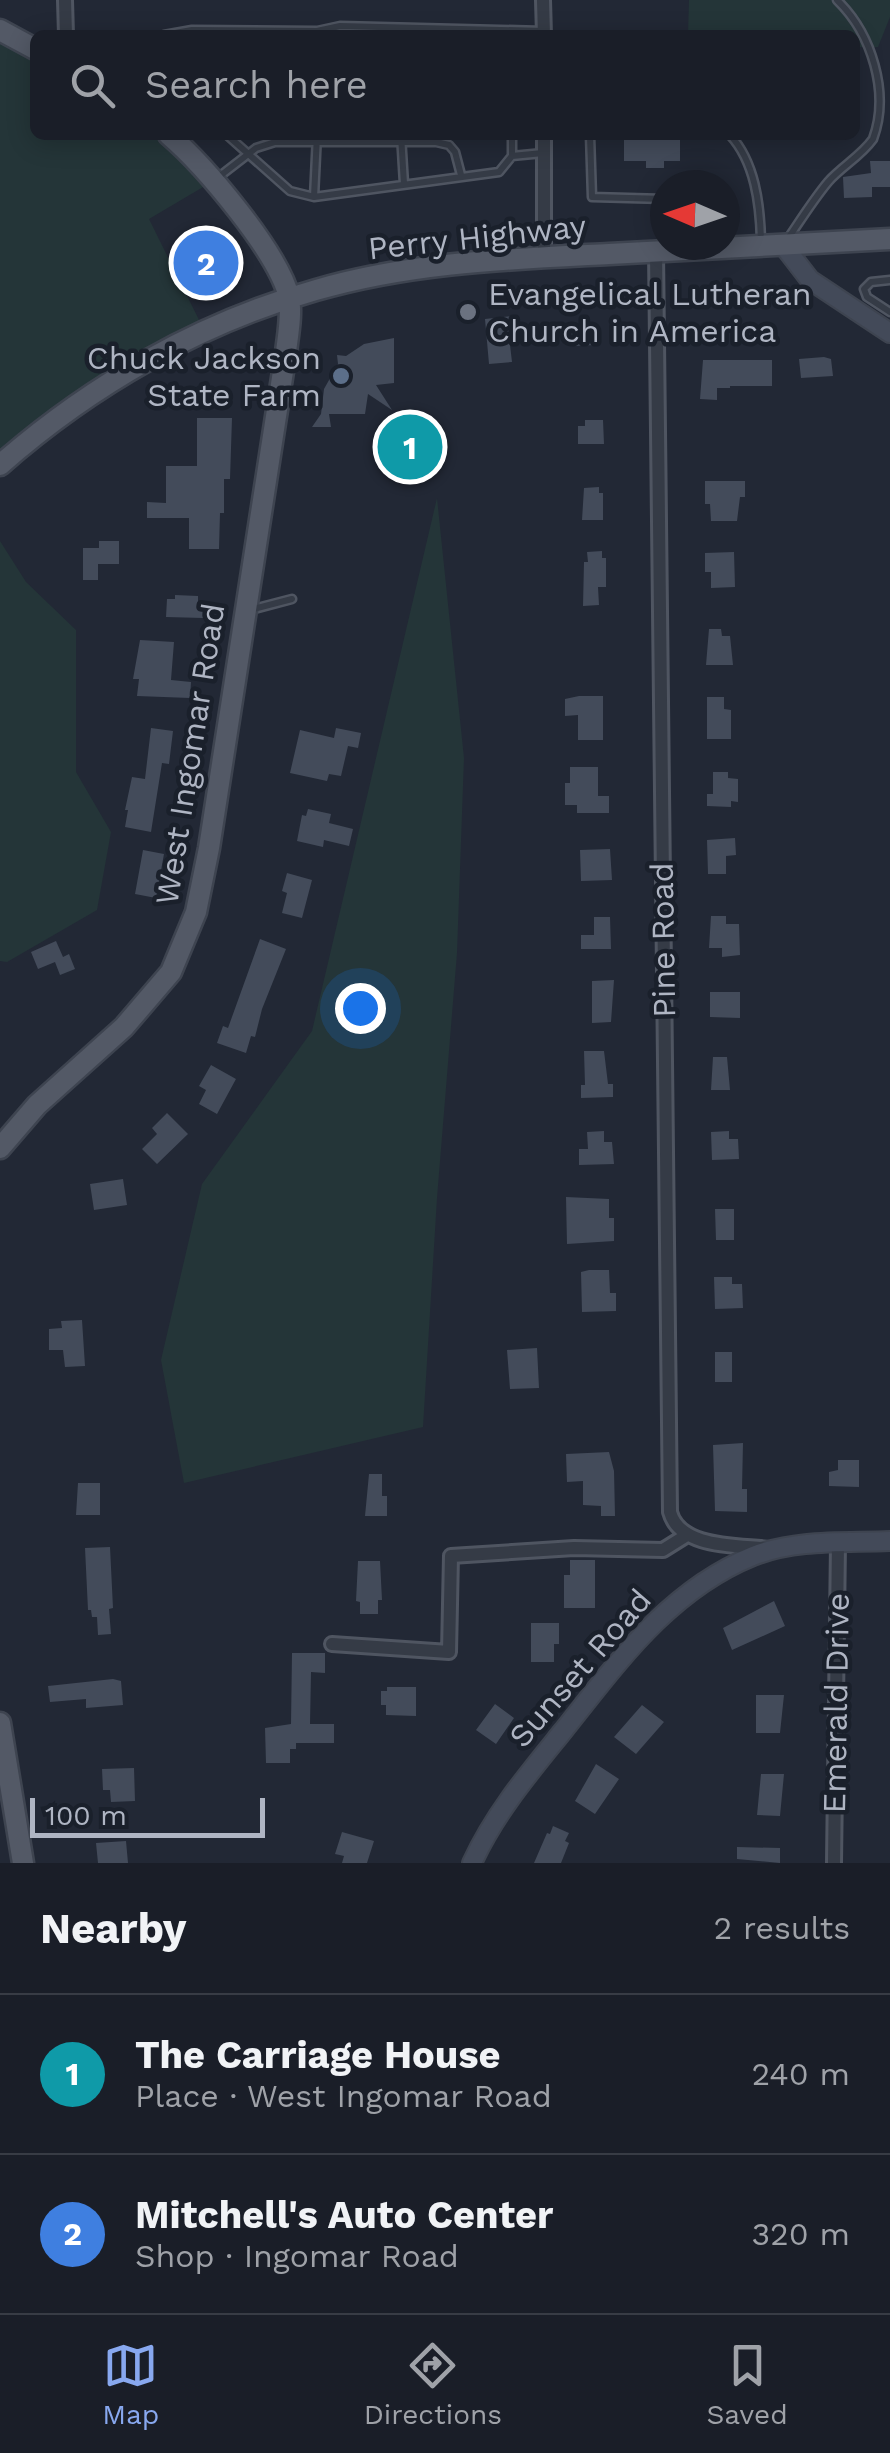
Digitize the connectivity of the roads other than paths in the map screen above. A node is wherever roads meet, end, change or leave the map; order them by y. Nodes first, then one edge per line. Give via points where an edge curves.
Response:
1 (64, 0) edge
2 (543, 0) edge
3 (837, 0) edge
4 (0, 30) edge
5 (66, 30) edge
6 (327, 30) edge
7 (391, 30) edge
8 (544, 30) edge
9 (30, 46) edge
10 (174, 140) edge
11 (233, 140) edge
12 (300, 140) edge
13 (317, 140) edge
14 (401, 140) edge
15 (417, 140) edge
16 (512, 140) edge
17 (544, 140) edge
18 (590, 140) edge
19 (735, 140) edge
20 (249, 153) junction
21 (544, 153) junction
22 (512, 156) junction
23 (461, 175) junction
24 (215, 180) junction
25 (404, 184) junction
26 (314, 197) junction
27 (650, 198) edge
28 (890, 239) edge
29 (783, 245) junction
30 (761, 246) junction
31 (740, 247) edge
32 (650, 250) edge
33 (544, 257) junction
34 (664, 260) edge
35 (890, 280) edge
36 (289, 298) junction
37 (890, 312) edge
38 (890, 333) edge
39 (0, 465) edge
40 (292, 599) dead end
41 (244, 612) junction
42 (0, 1148) edge
43 (687, 1535) junction
44 (890, 1541) edge
45 (838, 1543) junction
46 (772, 1550) junction
47 (332, 1644) dead end
48 (0, 1723) edge
49 (23, 1863) edge
50 (472, 1863) edge
51 (834, 1863) edge

1 - 5 street
2 - 8 street
3 - 29 lane via 872,45 884,78 884,110 875,136 826,184
4 - 9 main road
6 - 7 lane
10 - 24 main road
11 - 20 lane
12 - 20 lane
13 - 26 lane
14 - 25 lane
15 - 23 lane via 450,144
16 - 22 lane
17 - 21 street
18 - 27 lane via 592,196
19 - 30 lane via 760,207
20 - 24 lane
20 - 26 lane via 290,190
21 - 22 lane
21 - 33 street
22 - 23 lane via 499,172
23 - 25 lane
24 - 36 main road
25 - 26 lane
28 - 29 main road, Perry Highway
29 - 30 main road, Perry Highway
29 - 38 street via 810,280
30 - 31 main road, Perry Highway
32 - 33 main road, Perry Highway
33 - 36 main road, Perry Highway via 412,269
34 - 43 street, Pine Road via 669,1501 672,1521
35 - 37 lane via 864,290
36 - 39 main road, Perry Highway via 146,361
36 - 41 main road, West Ingomar Road
40 - 41 lane
41 - 42 main road, West Ingomar Road via 206,867 180,958 124,1027 50,1092
43 - 46 street
43 - 47 street, Sunset Road via 664,1550 452,1556 449,1652
44 - 45 street, Sunset Road
45 - 46 street, Sunset Road
45 - 51 street, Emerald Drive
46 - 50 street, Sunset Road via 718,1574 654,1620 512,1794
48 - 49 main road

